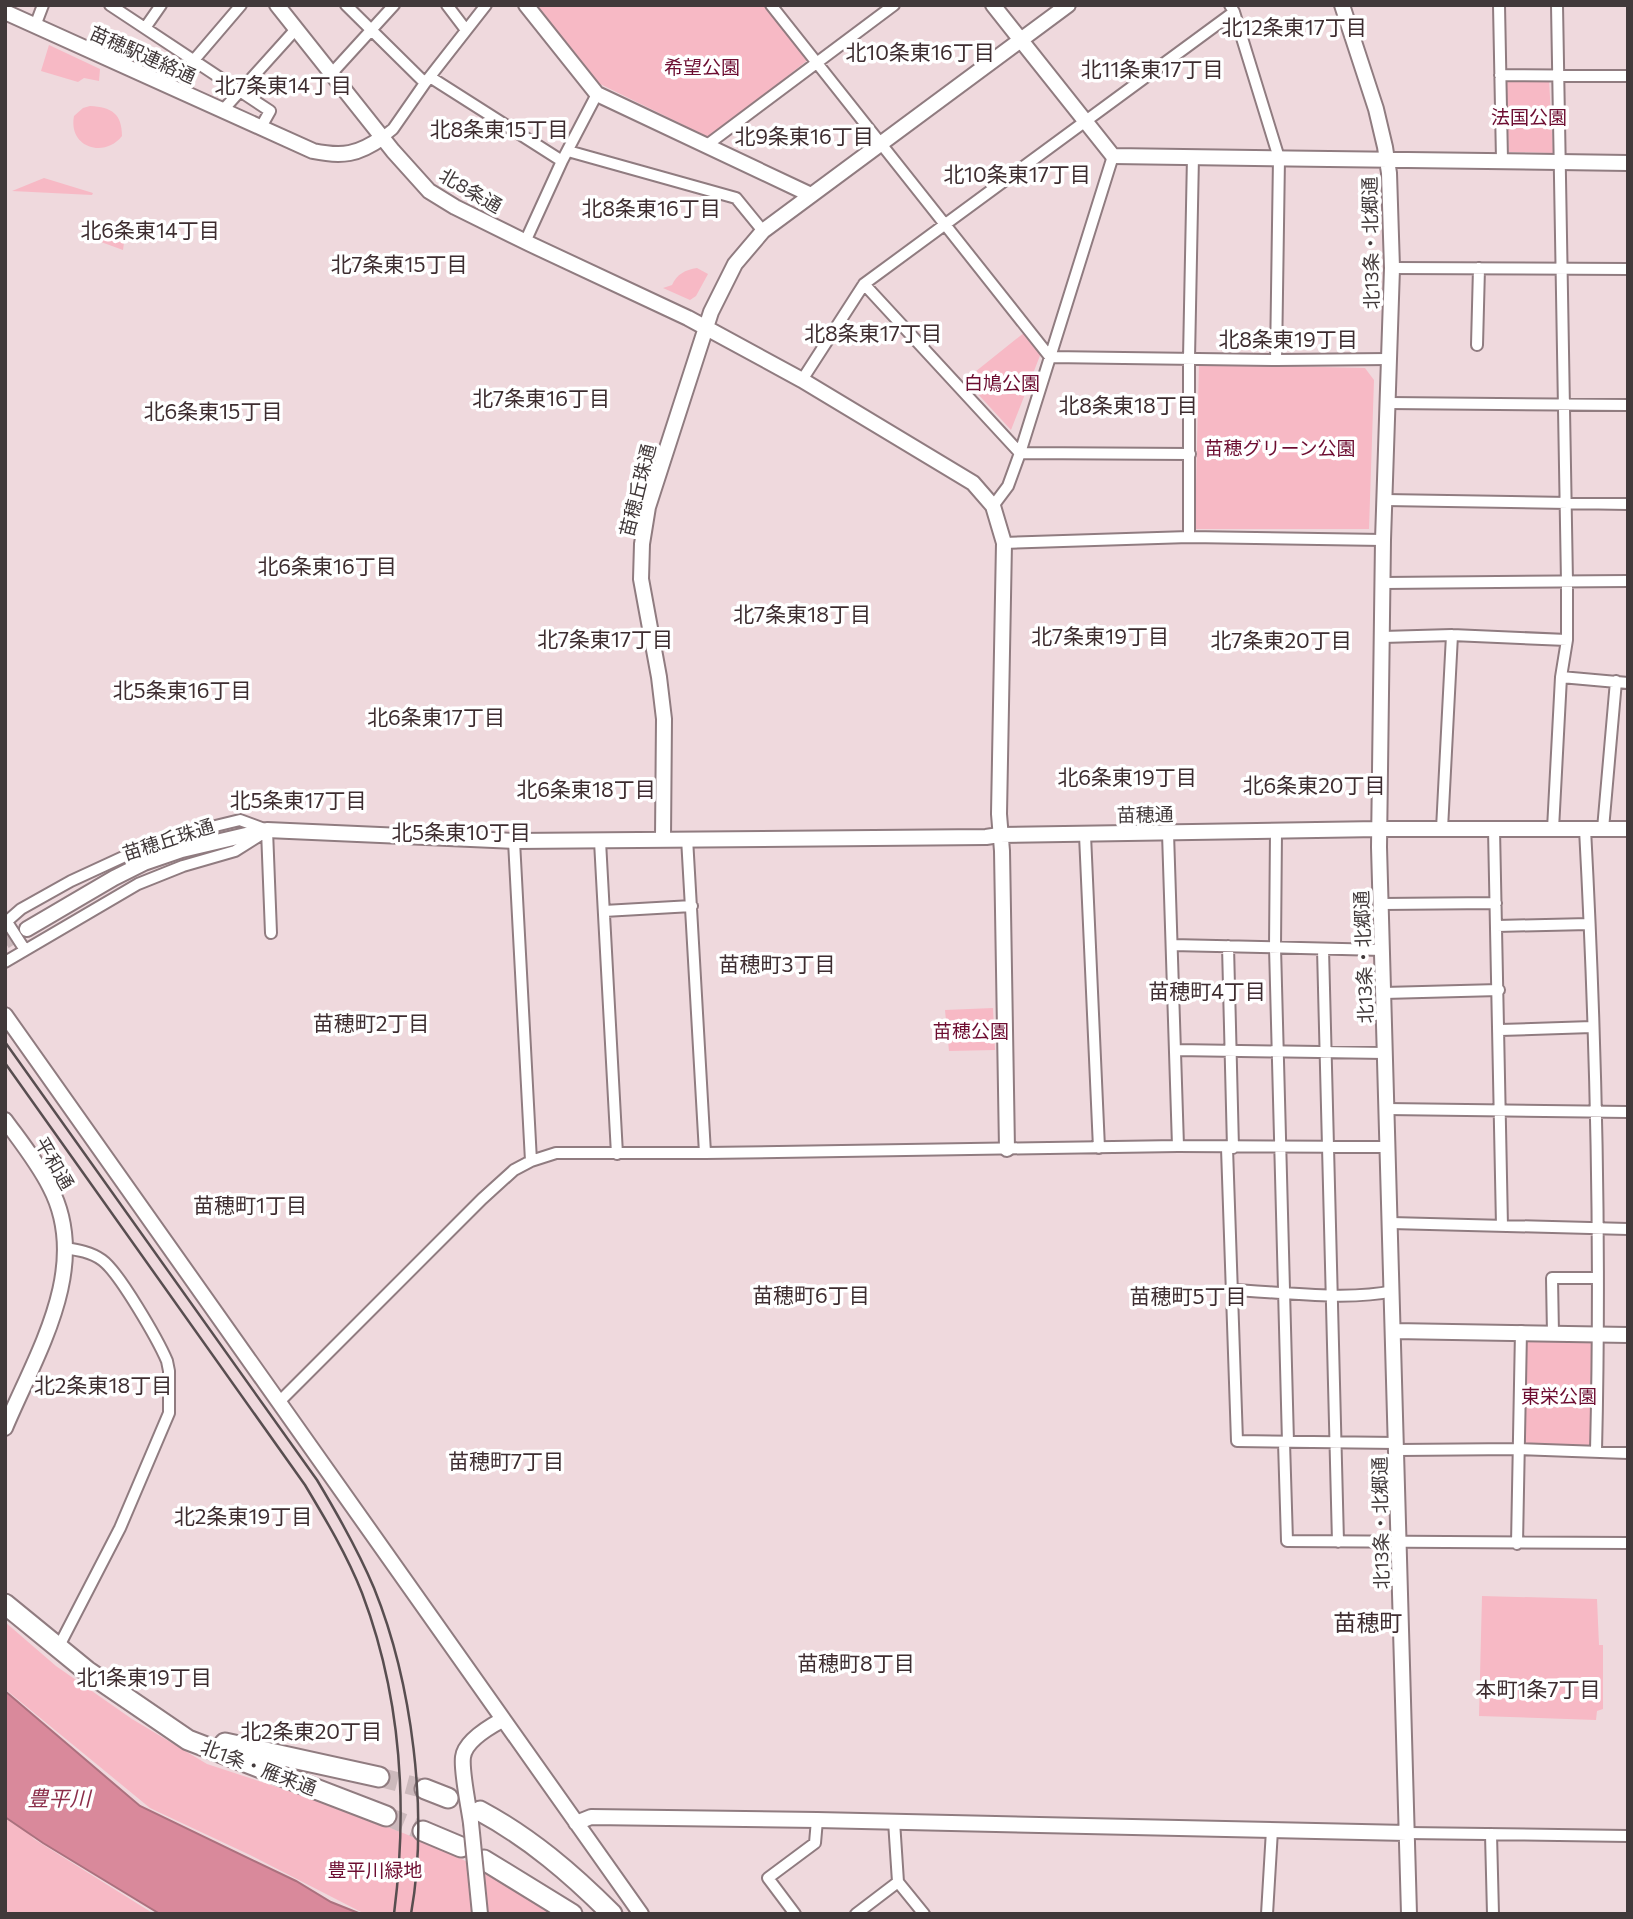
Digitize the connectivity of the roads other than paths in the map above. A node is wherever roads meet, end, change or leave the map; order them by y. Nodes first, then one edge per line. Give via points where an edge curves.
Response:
1 (43, 5) edge
2 (110, 5) edge
3 (161, 5) edge
4 (242, 5) edge
5 (277, 5) edge
6 (346, 5) edge
7 (394, 5) edge
8 (447, 5) edge
9 (485, 5) edge
10 (526, 5) edge
11 (771, 5) edge
12 (993, 5) edge
13 (1068, 5) edge
14 (1342, 5) edge
15 (1499, 5) edge
16 (1557, 5) edge
17 (887, 7) edge
18 (1232, 8) edge
19 (5, 12) edge
20 (35, 26) junction
21 (145, 28) junction
22 (296, 29) junction
23 (372, 29) junction
24 (466, 30) junction
25 (1021, 40) junction
26 (194, 60) junction
27 (817, 63) junction
28 (332, 73) junction
29 (1500, 75) junction
30 (1558, 76) junction
31 (1628, 76) edge
32 (427, 80) junction
33 (240, 91) junction
34 (597, 94) junction
35 (223, 110) junction
36 (1085, 120) junction
37 (261, 127) junction
38 (383, 137) junction
39 (880, 144) junction
40 (707, 145) junction
41 (565, 156) junction
42 (1113, 156) junction
43 (1193, 156) junction
44 (1279, 158) junction
45 (1387, 159) junction
46 (1502, 160) junction
47 (1560, 162) junction
48 (1628, 163) edge
49 (811, 195) junction
50 (944, 223) junction
51 (763, 231) junction
52 (525, 242) junction
53 (1562, 267) junction
54 (1392, 268) junction
55 (1479, 268) junction
56 (1628, 269) edge
57 (864, 284) junction
58 (707, 330) junction
59 (1477, 345) dead end
60 (1050, 356) junction
61 (1189, 358) junction
62 (1389, 359) junction
63 (1276, 360) junction
64 (802, 380) junction
65 (1388, 403) junction
66 (1564, 404) junction
67 (1628, 405) edge
68 (1020, 453) junction
69 (1190, 454) junction
70 (1385, 500) junction
71 (1566, 503) junction
72 (1628, 504) edge
73 (993, 506) junction
74 (1189, 537) junction
75 (1383, 540) junction
76 (1004, 543) junction
77 (1628, 581) edge
78 (1567, 582) junction
79 (1383, 583) junction
80 (1452, 635) junction
81 (1383, 637) junction
82 (1567, 640) junction
83 (1561, 677) junction
84 (1616, 681) junction
85 (1628, 682) edge
86 (1379, 829) junction
87 (1442, 829) junction
88 (1494, 829) junction
89 (1553, 829) junction
90 (1585, 829) junction
91 (1603, 829) junction
92 (1628, 829) edge
93 (267, 830) junction
94 (1276, 831) junction
95 (1168, 833) junction
96 (999, 835) junction
97 (1086, 835) junction
98 (663, 838) junction
99 (687, 838) junction
100 (514, 841) junction
101 (600, 841) junction
102 (1496, 903) junction
103 (1381, 904) junction
104 (692, 906) junction
105 (604, 911) junction
106 (6, 922) edge
107 (1589, 924) junction
108 (1497, 926) junction
109 (27, 929) tunnel mouth
110 (271, 933) dead end
111 (1172, 945) junction
112 (1228, 946) junction
113 (1275, 947) junction
114 (1323, 949) junction
115 (24, 950) junction
116 (1382, 950) junction
117 (5, 962) edge
118 (1499, 990) junction
119 (1384, 993) junction
120 (5, 1015) edge
121 (1592, 1027) junction
122 (1500, 1030) junction
123 (1177, 1050) junction
124 (1230, 1051) junction
125 (1278, 1052) junction
126 (1325, 1053) junction
127 (1385, 1053) junction
128 (1386, 1109) junction
129 (1502, 1111) junction
130 (1594, 1112) junction
131 (1628, 1112) edge
132 (5, 1120) edge
133 (1178, 1146) junction
134 (1282, 1146) junction
135 (1328, 1147) junction
136 (1389, 1147) junction
137 (1099, 1148) junction
138 (1230, 1148) junction
139 (1007, 1149) junction
140 (705, 1153) junction
141 (617, 1154) junction
142 (530, 1161) junction
143 (1391, 1223) junction
144 (1502, 1226) junction
145 (1597, 1228) junction
146 (1628, 1229) edge
147 (65, 1248) junction
148 (1598, 1278) junction
149 (1232, 1290) junction
150 (1393, 1291) junction
151 (1285, 1293) junction
152 (1332, 1294) junction
153 (1394, 1331) junction
154 (1521, 1331) junction
155 (1553, 1334) junction
156 (1598, 1335) junction
157 (1628, 1335) edge
158 (279, 1402) junction
159 (5, 1428) edge
160 (1286, 1442) junction
161 (1335, 1443) junction
162 (1397, 1447) junction
163 (1519, 1449) junction
164 (1596, 1451) junction
165 (1628, 1453) edge
166 (1338, 1542) junction
167 (1399, 1542) junction
168 (1628, 1543) edge
169 (1517, 1544) junction
170 (5, 1604) edge
171 (58, 1648) junction
172 (137, 1706) junction
173 (502, 1720) junction
174 (379, 1777) tunnel mouth
175 (425, 1789) tunnel mouth
176 (448, 1798) dead end
177 (386, 1816) tunnel mouth
178 (475, 1817) junction
179 (817, 1819) junction
180 (894, 1821) junction
181 (576, 1823) junction
182 (1272, 1830) junction
183 (423, 1831) tunnel mouth
184 (1407, 1833) junction
185 (1491, 1834) junction
186 (1628, 1836) edge
187 (461, 1847) dead end
188 (484, 1860) dead end
189 (898, 1882) junction
190 (480, 1914) edge
191 (572, 1914) edge
192 (612, 1914) edge
193 (641, 1914) edge
194 (794, 1914) edge
195 (856, 1914) edge
196 (924, 1914) edge
197 (1266, 1914) edge
198 (1409, 1914) edge
199 (1493, 1914) edge

1 - 20 street
2 - 21 street
3 - 21 street
4 - 26 street
5 - 22 street, 北8条通
6 - 23 street
7 - 23 street
8 - 24 street
9 - 24 street
10 - 34 street
11 - 27 street
12 - 25 street
13 - 25 street, 苗穂丘珠通
14 - 45 street, 北13条・北郷通
15 - 29 street
16 - 30 street
17 - 27 street
18 - 36 street
18 - 44 street
19 - 20 street, 苗穂駅連絡通
20 - 35 street, 苗穂駅連絡通
21 - 26 street
22 - 28 street, 北8条通
22 - 33 street
23 - 28 street
23 - 32 street
24 - 32 street
25 - 36 street
25 - 39 street, 苗穂丘珠通
26 - 33 street
27 - 39 street
27 - 40 street
28 - 38 street, 北8条通
29 - 30 street
29 - 46 street
30 - 31 street
30 - 47 street
32 - 38 street
32 - 41 street
33 - 35 street
33 - 37 street via 270,111
34 - 40 street
34 - 41 street
35 - 37 street, 苗穂駅連絡通
36 - 42 street
36 - 50 street
37 - 38 street, 苗穂駅連絡通 via 325,153 356,152
38 - 52 street, 北8条通 via 429,191
39 - 49 street, 苗穂丘珠通
39 - 50 street
40 - 49 street
41 - 51 street via 736,198
41 - 52 street
42 - 43 street
42 - 60 street
43 - 44 street
43 - 61 street
44 - 45 street
44 - 63 street
45 - 46 street
45 - 54 street, 北13条・北郷通
46 - 47 street
47 - 48 street
47 - 53 street
49 - 51 street, 苗穂丘珠通
50 - 57 street
50 - 60 street
51 - 58 street, 苗穂丘珠通 via 735,264
52 - 58 street, 北8条通
53 - 55 street
53 - 56 street
53 - 66 street
54 - 55 street
54 - 62 street, 北13条・北郷通
55 - 59 street
57 - 64 street
57 - 68 street
58 - 64 street, 北8条通
58 - 98 street, 苗穂丘珠通 via 648,507 642,544 642,579 664,719
60 - 61 street
60 - 68 street
61 - 63 street
61 - 69 street
62 - 63 street
62 - 65 street, 北13条・北郷通
64 - 73 street, 北8条通 via 973,483
65 - 66 street
65 - 70 street, 北13条・北郷通
66 - 67 street
66 - 71 street
68 - 69 street
68 - 73 street via 1008,486
69 - 74 street
70 - 71 street
70 - 75 street, 北13条・北郷通
71 - 72 street
71 - 78 street
73 - 76 street
74 - 75 street
74 - 76 street
75 - 79 street, 北13条・北郷通
76 - 96 street
77 - 78 street
78 - 79 street
78 - 82 street
79 - 81 street, 北13条・北郷通
80 - 81 street
80 - 82 street
80 - 87 street
81 - 86 street, 北13条・北郷通
82 - 83 street
83 - 84 street
83 - 89 street
84 - 85 street
84 - 91 street
86 - 87 street, 苗穂通
86 - 94 street, 苗穂通
86 - 103 street, 北13条・北郷通
87 - 88 street, 苗穂通
88 - 89 street, 苗穂通
88 - 102 street
89 - 90 street, 苗穂通
90 - 91 street, 苗穂通
90 - 107 street
91 - 92 street, 苗穂通
93 - 100 street, 苗穂丘珠通
93 - 106 street via 240,820 162,839 71,880
93 - 109 street, 苗穂丘珠通 via 144,863
93 - 110 street
93 - 115 street via 235,851 138,884
94 - 95 street, 苗穂通
94 - 113 street
95 - 97 street, 苗穂通
95 - 111 street
96 - 97 street, 苗穂通
96 - 99 street, 苗穂通
96 - 139 street
97 - 137 street
98 - 99 street, 苗穂通
98 - 101 street, 苗穂丘珠通
99 - 104 street
100 - 101 street, 苗穂丘珠通
100 - 142 street
101 - 105 street
102 - 103 street
102 - 108 street
103 - 116 street, 北13条・北郷通
104 - 105 street
104 - 140 street
105 - 141 street
106 - 115 street
107 - 108 street
107 - 121 street
108 - 118 street
111 - 112 street
111 - 123 street
112 - 113 street
112 - 124 street
113 - 114 street
113 - 125 street
114 - 116 street
114 - 126 street
115 - 117 street
116 - 119 street, 北13条・北郷通
118 - 119 street
118 - 122 street
119 - 127 street, 北13条・北郷通
120 - 158 street
121 - 122 street
121 - 130 street
122 - 129 street
123 - 124 street
123 - 133 street
124 - 125 street
124 - 138 street
125 - 126 street
125 - 134 street
126 - 127 street
126 - 135 street
127 - 128 street, 北13条・北郷通
128 - 129 street
128 - 136 street, 北13条・北郷通
129 - 130 street
129 - 144 street
130 - 131 street
130 - 145 street
132 - 147 street, 平和通 via 52,1189
133 - 137 street
133 - 138 street
134 - 135 street
134 - 138 street
134 - 151 street
135 - 136 street
135 - 152 street
136 - 143 street, 北13条・北郷通
137 - 139 street
138 - 149 street
139 - 140 street
140 - 141 street
141 - 142 street via 555,1153
142 - 158 street via 482,1199
143 - 144 street
143 - 150 street, 北13条・北郷通
144 - 145 street
145 - 146 street
145 - 148 street
147 - 159 street, 平和通 via 61,1294
147 - 171 street via 97,1257 123,1286 167,1361 169,1413 120,1528
148 - 155 street via 1552,1278
148 - 156 street
149 - 151 street
149 - 160 street via 1237,1441
150 - 152 street
150 - 153 street, 北13条・北郷通
151 - 152 street
151 - 160 street
152 - 161 street
153 - 154 street
153 - 162 street, 北13条・北郷通
154 - 155 street
154 - 163 street
155 - 156 street
156 - 157 street
156 - 164 street
158 - 173 street
160 - 161 street
160 - 166 street via 1287,1541
161 - 162 street
161 - 166 street
162 - 163 street
162 - 167 street, 北13条・北郷通
163 - 164 street
163 - 169 street
164 - 165 street
166 - 167 street
167 - 169 street
167 - 184 street, 北13条・北郷通
168 - 169 street
170 - 171 highway, 北1条・雁来通
171 - 172 highway, 北1条・雁来通
172 - 174 highway, 北1条・雁来通 via 231,1745
172 - 177 highway, 北1条・雁来通 via 188,1740
173 - 178 street via 469,1745 463,1756
173 - 181 street
175 - 176 highway
178 - 190 street, bridge
178 - 192 highway via 541,1849
179 - 180 street
179 - 181 street via 591,1817
179 - 194 street via 815,1843 768,1878
180 - 182 street
180 - 189 street
181 - 193 street
182 - 184 street
182 - 197 street
183 - 187 highway
184 - 185 street
184 - 198 street, 北13条・北郷通
185 - 186 street
185 - 199 street
188 - 191 highway
189 - 195 street
189 - 196 street

